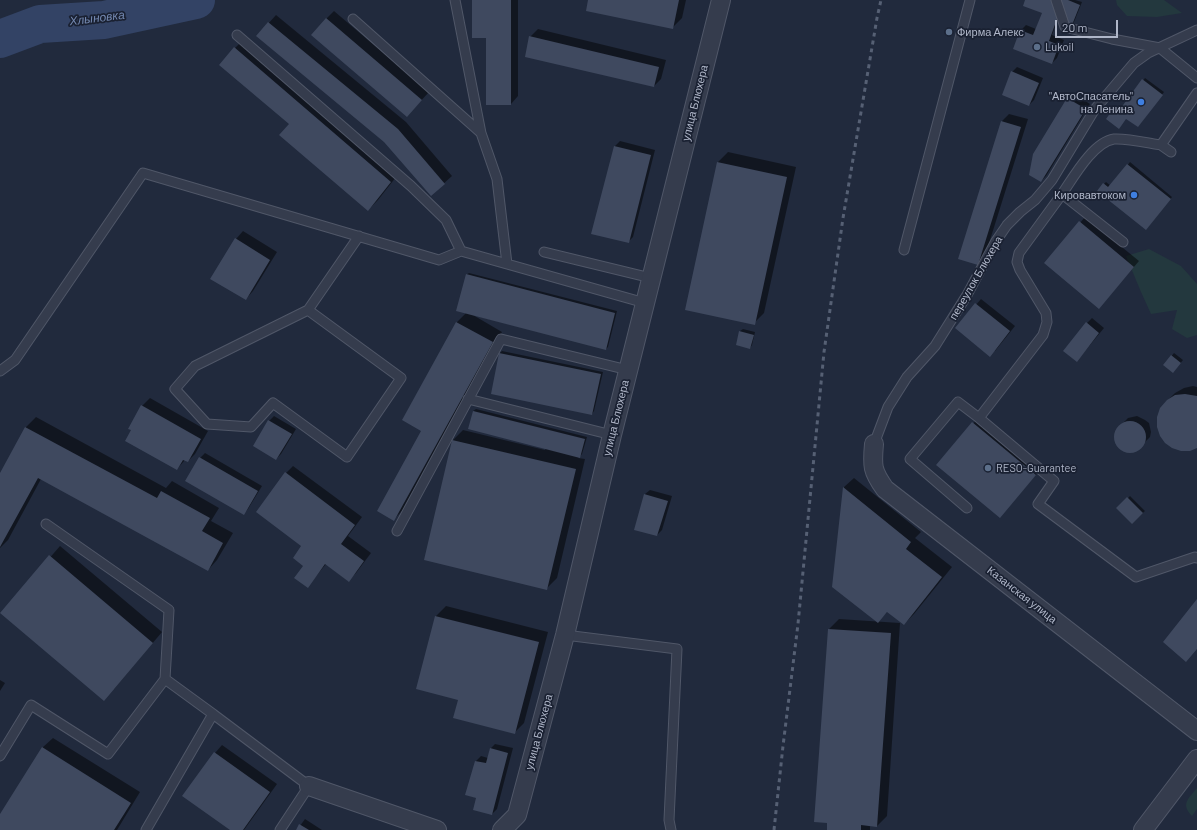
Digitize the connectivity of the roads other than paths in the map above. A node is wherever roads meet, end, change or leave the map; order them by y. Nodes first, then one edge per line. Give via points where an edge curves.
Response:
1 (455, 0) edge
2 (721, 0) edge
3 (970, 0) edge
4 (1056, 0) edge
5 (353, 19) dead end
6 (1197, 30) edge
7 (237, 35) dead end
8 (1160, 48) junction
9 (1197, 78) edge
10 (1197, 92) edge
11 (481, 134) junction
12 (1161, 145) junction
13 (1171, 152) dead end
14 (1062, 194) junction
15 (359, 236) junction
16 (1123, 242) dead end
17 (904, 250) dead end
18 (461, 251) junction
19 (544, 252) dead end
20 (507, 264) junction
21 (651, 278) junction
22 (645, 303) junction
23 (308, 310) junction
24 (628, 370) junction
25 (0, 371) edge
26 (468, 399) junction
27 (979, 418) junction
28 (612, 434) junction
29 (874, 444) joint
30 (967, 508) dead end
31 (46, 524) dead end
32 (397, 531) dead end
33 (1197, 558) edge
34 (565, 635) junction
35 (165, 679) junction
36 (212, 714) junction
37 (1197, 731) edge
38 (0, 756) edge
39 (1197, 759) edge
40 (309, 786) junction
41 (146, 830) edge
42 (280, 830) edge
43 (437, 830) edge
44 (502, 830) edge
45 (671, 830) edge
46 (1142, 830) edge

1 - 11 lane
2 - 21 street, улица Блюхера
3 - 17 lane
4 - 8 lane via 1065,27
5 - 11 lane
6 - 8 lane, переулок Блюхера
7 - 18 lane via 411,186 446,220
8 - 9 lane
8 - 29 lane, переулок Блюхера via 1148,53 1128,69 1095,109 1044,191 1003,230 935,346 907,377 888,407
10 - 12 lane
11 - 20 lane via 497,179
12 - 13 lane
12 - 14 lane via 1109,140 1097,148
14 - 16 lane
14 - 27 lane via 1019,253 1017,262 1046,313 1047,322 1043,335
15 - 18 lane via 439,260
15 - 23 lane
15 - 25 lane via 143,173 15,360
18 - 20 lane
19 - 21 lane
20 - 22 lane
21 - 22 street, улица Блюхера
22 - 24 street, улица Блюхера
23 - 23 lane via 195,366 175,389 207,424 251,427 273,402 347,457 401,378
24 - 26 lane via 501,339
24 - 28 street, улица Блюхера
26 - 28 lane
26 - 32 lane
27 - 30 lane via 958,402 910,459
27 - 33 lane via 1054,480 1038,504 1136,577
28 - 34 street, улица Блюхера
29 - 37 street, Казанская улица via 875,476 885,489
31 - 35 lane via 169,610
34 - 44 street, улица Блюхера via 517,815
34 - 45 lane via 677,649 669,820
35 - 36 lane
35 - 38 lane via 108,754 31,706
36 - 40 lane
36 - 41 lane
39 - 46 street
40 - 42 lane
40 - 43 street

